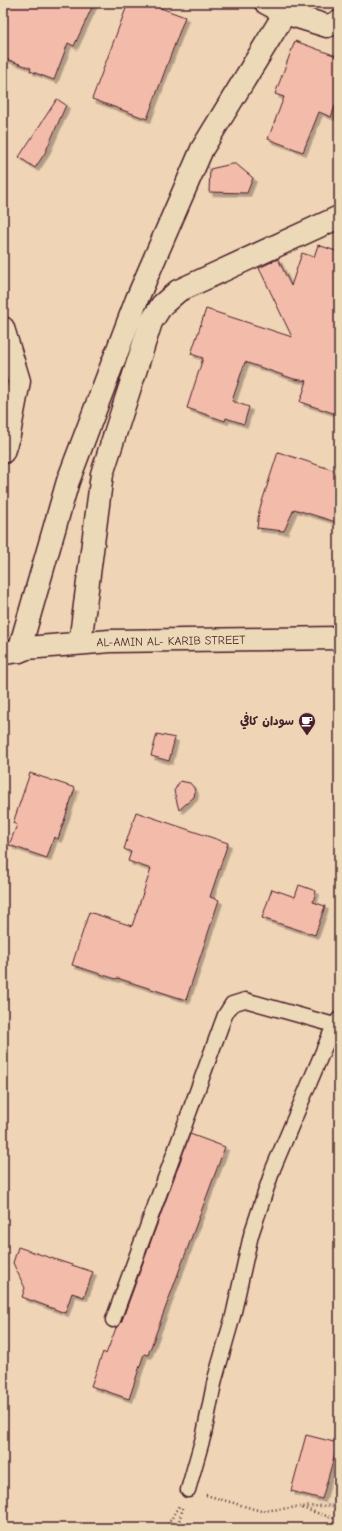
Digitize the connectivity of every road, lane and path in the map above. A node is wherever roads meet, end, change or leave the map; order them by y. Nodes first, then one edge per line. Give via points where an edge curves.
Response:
1 (266, 3) edge
2 (285, 13) junction
3 (339, 22) edge
4 (339, 217) edge
5 (3, 328) edge
6 (5, 437) edge
7 (339, 638) edge
8 (80, 643) junction
9 (11, 652) edge
10 (337, 1022) edge
11 (113, 1320) dead end
12 (188, 1490) junction
13 (339, 1505) edge
14 (300, 1507) junction
15 (339, 1520) edge
16 (166, 1528) edge

1 - 2 street
2 - 3 street via 327,26
2 - 9 street via 202,149 138,299 68,481
4 - 8 street via 178,291 162,305 151,322 102,474
5 - 6 street via 19,381
7 - 8 street, AL-AMIN AL- KARIB STREET
8 - 9 street, AL-AMIN AL- KARIB STREET
10 - 11 lane via 245,1000 232,1004 225,1015
10 - 12 lane via 273,1169 252,1235
12 - 14 path via 261,1511
12 - 16 path
13 - 14 path
14 - 15 path

